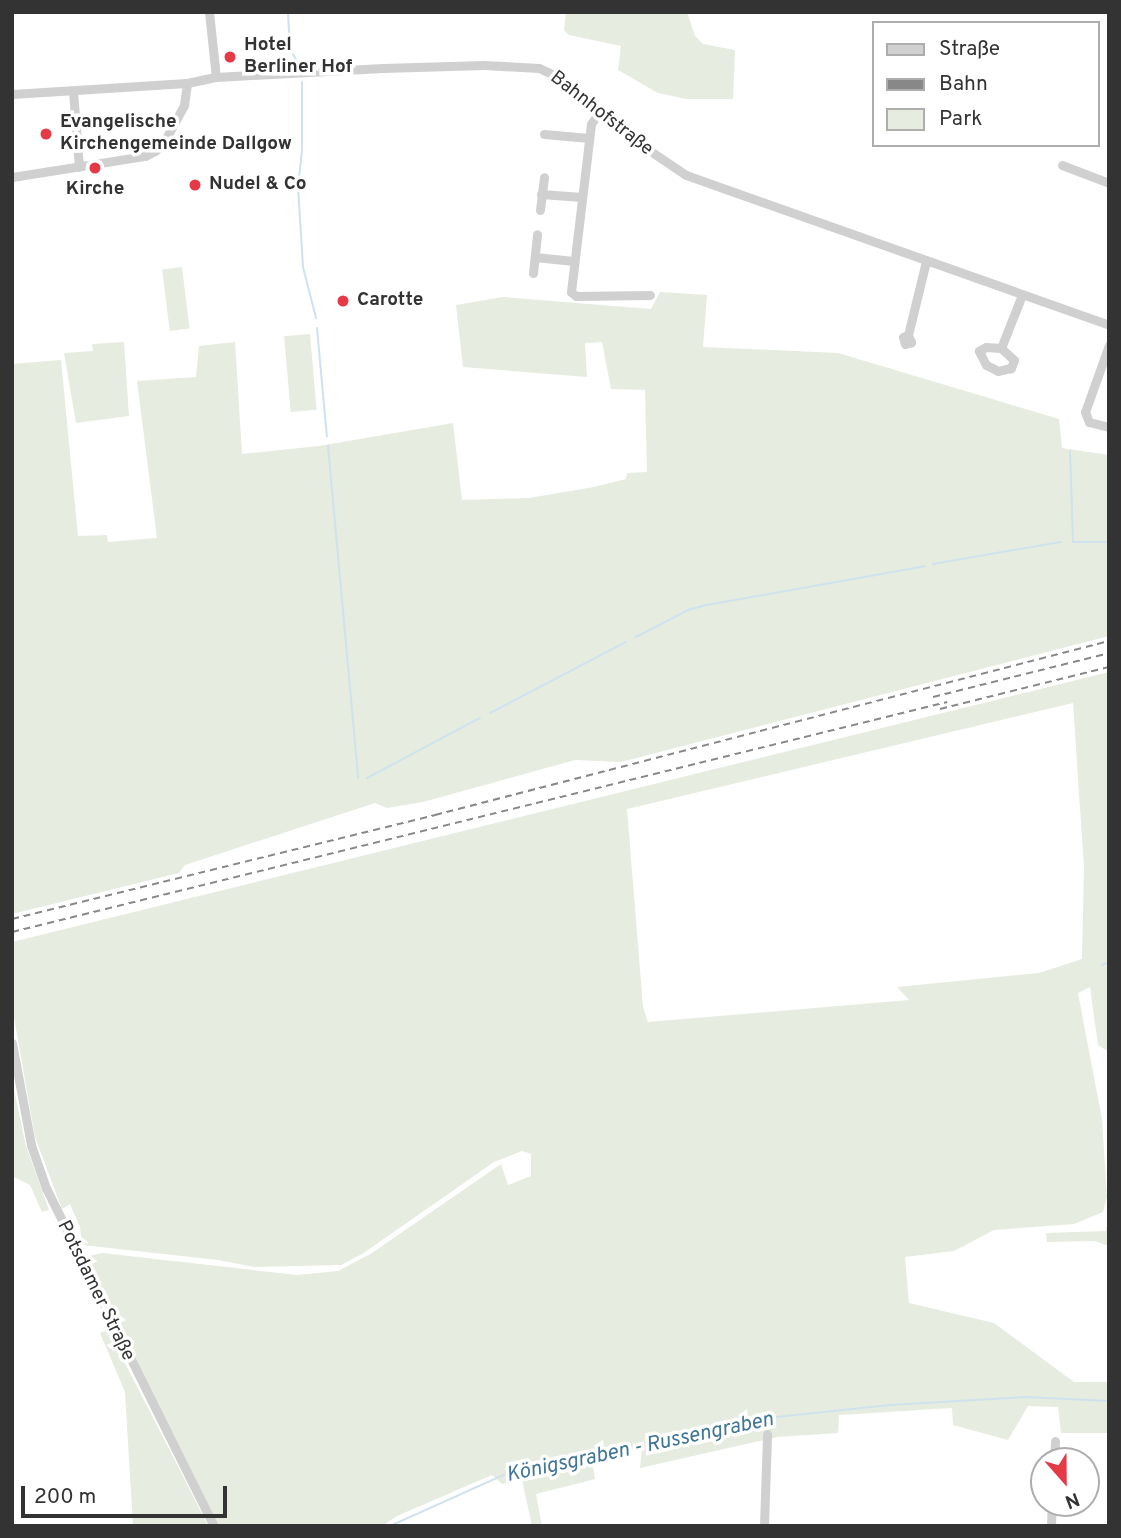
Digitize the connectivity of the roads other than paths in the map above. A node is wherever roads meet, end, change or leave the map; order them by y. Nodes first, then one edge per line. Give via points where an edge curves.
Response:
1 (209, 12) edge
2 (216, 77) junction
3 (187, 83) junction
4 (73, 91) junction
5 (12, 94) edge
6 (600, 111) junction
7 (544, 134) dead end
8 (589, 138) junction
9 (1062, 164) dead end
10 (79, 167) junction
11 (12, 177) edge
12 (544, 177) dead end
13 (1109, 183) edge
14 (542, 195) junction
15 (582, 197) junction
16 (540, 210) dead end
17 (537, 234) dead end
18 (536, 257) junction
19 (575, 261) junction
20 (926, 261) junction
21 (533, 272) dead end
22 (650, 295) dead end
23 (1022, 295) junction
24 (1109, 326) edge
25 (908, 335) dead end
26 (1109, 345) edge
27 (1001, 348) dead end
28 (1109, 427) edge
29 (12, 1044) edge
30 (767, 1434) dead end
31 (1055, 1441) dead end
32 (1055, 1447) edge
33 (214, 1526) edge
34 (764, 1526) edge

1 - 2 street
2 - 3 street, Bahnhofstraße
2 - 6 street, Bahnhofstraße via 529,66 549,72
3 - 4 street, Bahnhofstraße
3 - 10 street via 184,105 155,151
4 - 5 street, Bahnhofstraße
4 - 10 street
6 - 8 street
6 - 20 street, Bahnhofstraße via 686,175
7 - 8 street
8 - 15 street
9 - 13 street
10 - 11 street
12 - 14 street
14 - 15 street
14 - 16 street
15 - 19 street
17 - 18 street
18 - 19 street
18 - 21 street
19 - 22 street via 573,295
20 - 23 street, Bahnhofstraße
20 - 25 street
23 - 24 street, Bahnhofstraße
23 - 27 street
26 - 28 street via 1085,412 1089,422
29 - 33 street, Potsdamer Straße via 32,1145 46,1188
30 - 34 street
31 - 32 street

